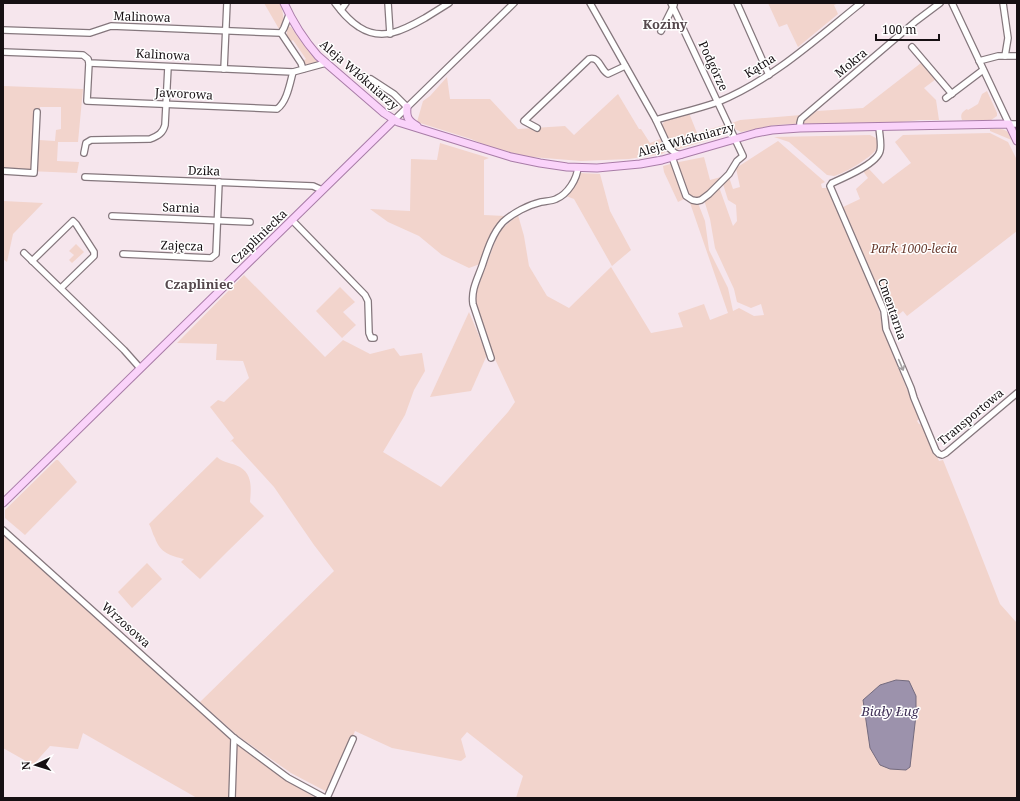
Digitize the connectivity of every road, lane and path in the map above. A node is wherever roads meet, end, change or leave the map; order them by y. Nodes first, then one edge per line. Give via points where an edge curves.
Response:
1 (226, 3) edge
2 (284, 3) edge
3 (335, 3) edge
4 (346, 3) edge
5 (388, 3) edge
6 (449, 3) edge
7 (514, 3) edge
8 (590, 3) edge
9 (737, 3) edge
10 (861, 3) edge
11 (940, 3) edge
12 (952, 3) edge
13 (1003, 3) edge
14 (673, 4) edge
15 (441, 5) edge
16 (341, 10) junction
17 (289, 15) junction
18 (3, 30) edge
19 (225, 31) junction
20 (661, 31) dead end
21 (281, 32) junction
22 (390, 34) junction
23 (912, 47) dead end
24 (3, 52) edge
25 (1005, 56) junction
26 (1017, 56) edge
27 (979, 61) junction
28 (89, 63) junction
29 (326, 63) junction
30 (625, 66) junction
31 (168, 67) junction
32 (224, 69) junction
33 (303, 69) junction
34 (983, 70) junction
35 (294, 72) junction
36 (769, 75) junction
37 (371, 79) dead end
38 (952, 94) junction
39 (946, 98) dead end
40 (718, 102) junction
41 (167, 105) junction
42 (407, 107) junction
43 (37, 112) dead end
44 (394, 120) junction
45 (656, 120) junction
46 (1009, 124) junction
47 (1017, 124) edge
48 (879, 126) junction
49 (537, 128) dead end
50 (800, 128) junction
51 (428, 131) junction
52 (736, 139) junction
53 (1017, 141) edge
54 (669, 148) junction
55 (84, 153) dead end
56 (681, 155) junction
57 (672, 157) junction
58 (662, 160) junction
59 (578, 167) junction
60 (3, 171) edge
61 (85, 177) dead end
62 (219, 182) junction
63 (322, 190) junction
64 (112, 216) dead end
65 (218, 220) junction
66 (292, 220) junction
67 (250, 222) dead end
68 (24, 253) dead end
69 (123, 254) dead end
70 (32, 260) junction
71 (61, 288) junction
72 (374, 338) dead end
73 (491, 358) dead end
74 (140, 368) junction
75 (1017, 393) edge
76 (939, 454) joint
77 (3, 503) edge
78 (3, 531) edge
79 (234, 738) junction
80 (353, 739) dead end
81 (232, 798) edge
82 (326, 798) edge

1 - 19 street
2 - 17 main road, Aleja Włókniarzy
3 - 16 street
4 - 16 street
5 - 22 street
6 - 15 street
7 - 42 street, Czapliniecka
8 - 30 street
9 - 36 street
10 - 36 street, Kątna
11 - 50 street, Mokra via 801,119
12 - 27 street
13 - 25 street via 1008,38
14 - 20 street
14 - 40 street, Podgórze
15 - 22 street via 413,25
16 - 22 street via 362,29 377,34
17 - 21 street
17 - 29 main road, Aleja Włókniarzy via 309,45
18 - 19 street, Malinowa via 90,33 111,26
19 - 21 street, Malinowa
19 - 32 street
21 - 33 street
23 - 38 street
24 - 28 street, Kalinowa via 83,55
25 - 26 street
25 - 27 street
27 - 34 street
28 - 31 street, Kalinowa
28 - 41 street, Jaworowa via 87,101
29 - 33 street, Kalinowa
29 - 44 main road, Aleja Włókniarzy
30 - 45 street
30 - 49 street via 608,74 596,59 589,59 524,121
31 - 32 street, Kalinowa
31 - 41 street
32 - 35 street, Kalinowa
33 - 35 street, Kalinowa
34 - 38 street
34 - 46 street
35 - 41 street, Jaworowa via 284,101 277,109
36 - 40 street, Kątna
37 - 42 street via 394,94
38 - 39 street
40 - 45 street, Kątna
40 - 52 street, Podgórze
41 - 55 street via 164,128 158,136 91,140 86,143
42 - 44 street, Czapliniecka
42 - 51 main road via 406,116 410,122
43 - 60 street via 34,173
44 - 51 main road, Aleja Włókniarzy
44 - 63 main road, Czapliniecka
45 - 54 street
46 - 47 street
46 - 48 main road, Aleja Włókniarzy
46 - 53 main road
48 - 50 main road, Aleja Włókniarzy
48 -> 76 street, Cmentarna via 880,150 875,158 857,172 830,186 884,311 886,329
50 - 52 main road, Aleja Włókniarzy via 772,130
51 - 59 main road, Aleja Włókniarzy via 511,157
52 - 56 main road, Aleja Włókniarzy
52 - 57 street, Podgórze via 744,156 701,200 695,201 687,197
54 - 56 street
54 - 58 street
56 - 57 main road, Aleja Włókniarzy
57 - 58 main road, Aleja Włókniarzy
58 - 59 main road, Aleja Włókniarzy via 619,166
59 - 73 street via 574,181 560,196 522,210 504,221 494,236 472,296
61 - 62 street, Dzika
62 - 63 street, Dzika via 313,186
62 - 65 street, Zajęcza
63 - 66 main road, Czapliniecka
64 - 65 street, Sarnia
65 - 67 street, Sarnia
65 - 69 street, Zajęcza via 216,254 211,258
66 - 72 street via 365,295 368,301 369,333 371,338
66 - 74 main road, Czapliniecka
68 - 70 street
70 - 71 street
70 - 71 street via 73,221 94,252 94,256
71 - 74 street
74 - 77 main road, Czapliniecka
75 - 76 street, Transportowa via 946,453
78 - 79 street, Wrzosowa
79 - 81 street
79 - 82 street, Wrzosowa via 288,778
80 - 82 street, Wrzosowa

